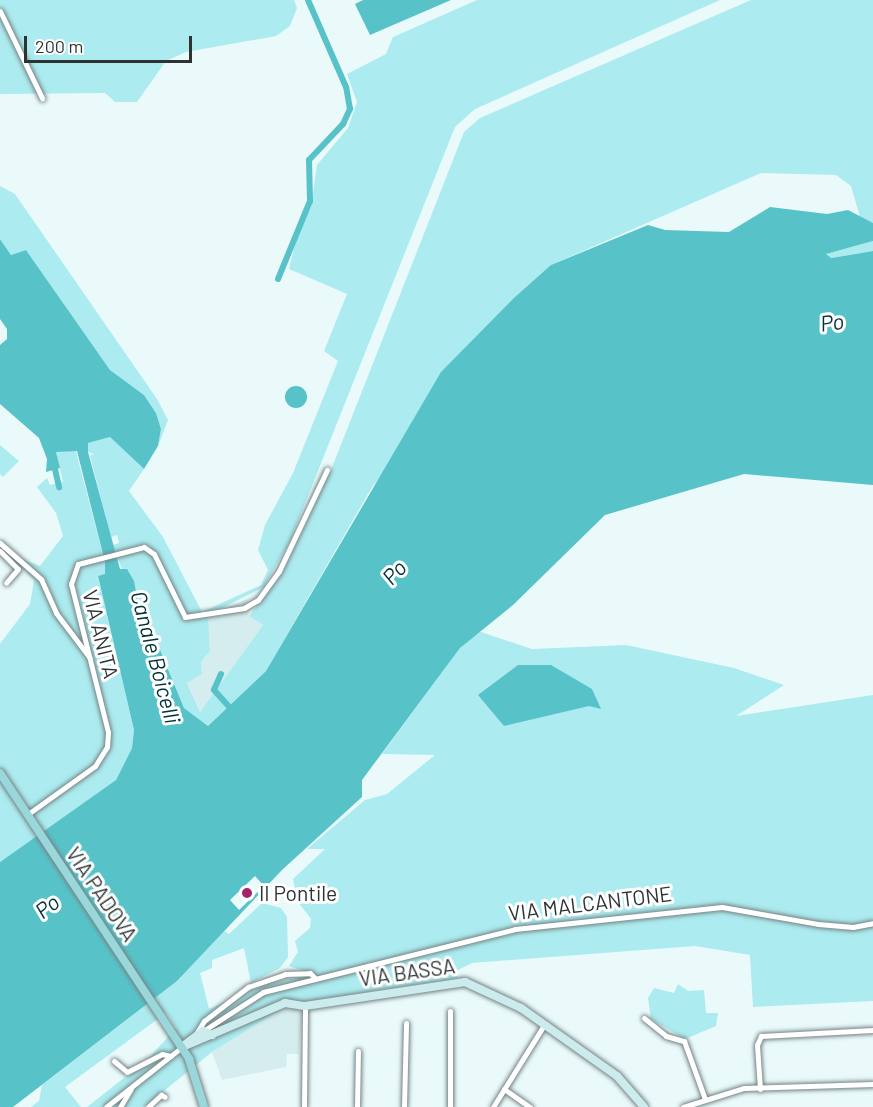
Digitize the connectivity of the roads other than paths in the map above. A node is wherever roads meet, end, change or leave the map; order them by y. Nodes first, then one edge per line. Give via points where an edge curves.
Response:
1 (0, 11) edge
2 (42, 98) dead end
3 (327, 470) dead end
4 (1, 548) edge
5 (6, 583) dead end
6 (90, 658) junction
7 (0, 773) edge
8 (28, 814) junction
9 (873, 923) edge
10 (315, 978) junction
11 (305, 1006) junction
12 (450, 1011) dead end
13 (644, 1018) dead end
14 (406, 1023) dead end
15 (544, 1025) junction
16 (873, 1029) edge
17 (203, 1031) junction
18 (216, 1034) junction
19 (197, 1040) junction
20 (185, 1046) junction
21 (358, 1051) dead end
22 (171, 1056) junction
23 (114, 1061) dead end
24 (873, 1084) edge
25 (134, 1085) junction
26 (504, 1089) junction
27 (760, 1089) junction
28 (165, 1097) dead end
29 (705, 1100) junction
30 (106, 1107) edge
31 (120, 1107) edge
32 (148, 1107) edge
33 (204, 1107) edge
34 (304, 1107) edge
35 (357, 1107) edge
36 (404, 1107) edge
37 (450, 1107) edge
38 (493, 1107) edge
39 (530, 1107) edge
40 (644, 1107) edge
41 (683, 1107) edge

1 - 2 street
3 - 6 street, VIA ANITA via 279,571 258,600 244,608 190,619 177,608 152,551 141,547 78,564 71,578
4 - 5 street via 18,569
4 - 6 street via 41,579 56,613
6 - 8 street, VIA ANITA via 108,732 105,752 95,766
7 - 8 main road, VIA PADOVA
8 - 20 main road, VIA PADOVA
9 - 10 street, VIA MALCANTONE via 853,927 818,924 722,907 660,912 515,929
10 - 17 street, VIA MALCANTONE via 254,995
10 - 19 street, VIA MALCANTONE via 310,973 285,974 248,987 204,1020
11 - 15 street, VIA BASSA via 461,981 503,997
11 - 18 street, VIA BASSA via 281,1004
11 - 34 street
12 - 37 street
13 - 29 street via 666,1036 684,1041
14 - 36 street
15 - 26 street
15 - 40 street, VIA BASSA via 617,1076
16 - 27 street via 761,1036 757,1045
17 - 18 street
17 - 19 street, VIA MALCANTONE
18 - 19 street, VIA BASSA
19 - 20 street
20 - 22 street
20 - 33 main road, VIA PADOVA via 199,1078
21 - 35 street
22 - 23 street via 162,1054 127,1072
22 - 25 street
24 - 27 street
25 - 30 street
25 - 31 street
26 - 38 street
26 - 39 street
27 - 29 street via 744,1088
28 - 32 street via 160,1095
29 - 41 street

